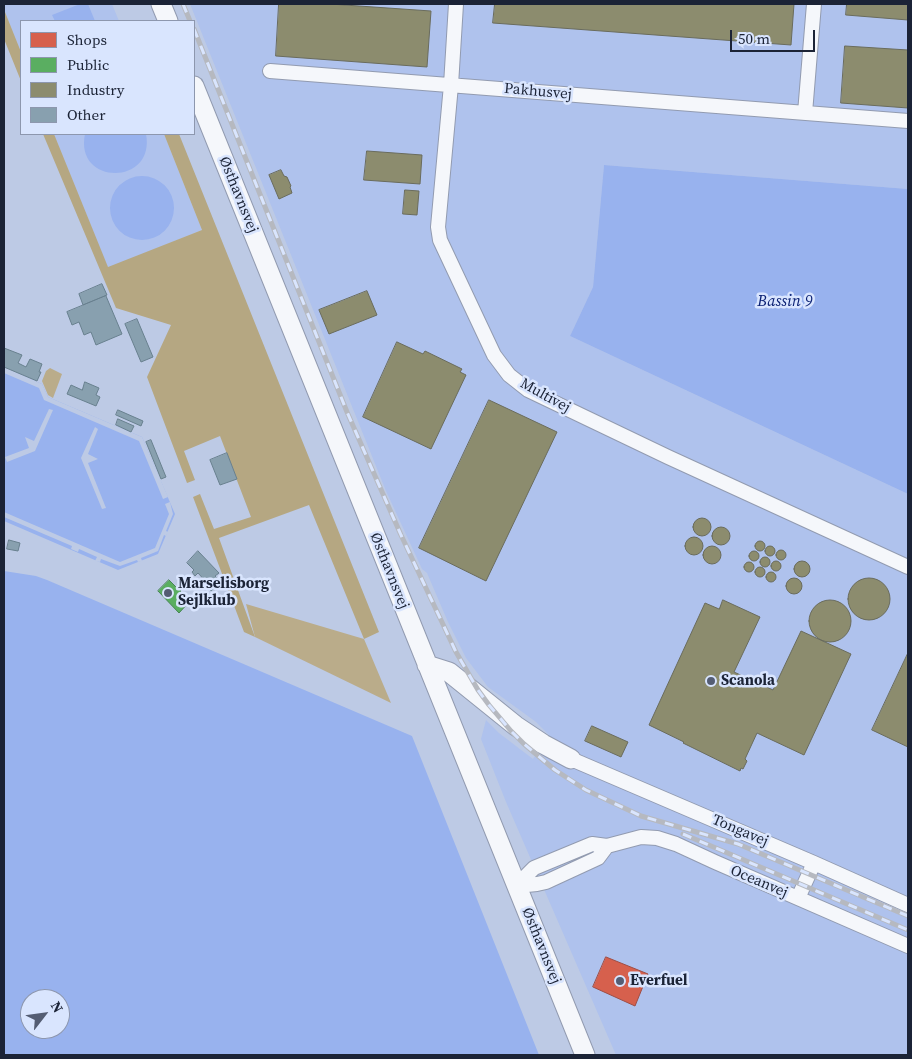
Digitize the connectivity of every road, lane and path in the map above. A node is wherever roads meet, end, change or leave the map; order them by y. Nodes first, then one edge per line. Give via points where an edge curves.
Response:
1 (161, 4) edge
2 (456, 4) edge
3 (814, 4) edge
4 (168, 20) edge
5 (270, 71) dead end
6 (451, 85) junction
7 (195, 88) edge
8 (805, 113) junction
9 (908, 120) edge
10 (908, 567) edge
11 (427, 664) junction
12 (571, 759) joint
13 (814, 863) junction
14 (516, 886) junction
15 (798, 898) junction
16 (908, 905) edge
17 (908, 946) edge
18 (585, 1055) edge

1 - 4 street
2 - 6 street, Multivej
3 - 8 street
5 - 6 street, Pakhusvej
6 - 8 street, Pakhusvej
6 - 10 street, Multivej via 438,227 440,240 494,355 509,375 528,390 577,414
7 - 11 street, Østhavnsvej
8 - 9 street, Pakhusvej
11 - 12 street via 449,672 516,726
11 - 14 street, Østhavnsvej
12 - 13 street, Tongavej
13 - 15 street
13 - 16 street, Tongavej
14 - 15 street, Oceanvej via 546,882 598,858 607,846 641,837 676,844
14 - 18 street, Østhavnsvej
15 - 17 street, Oceanvej

